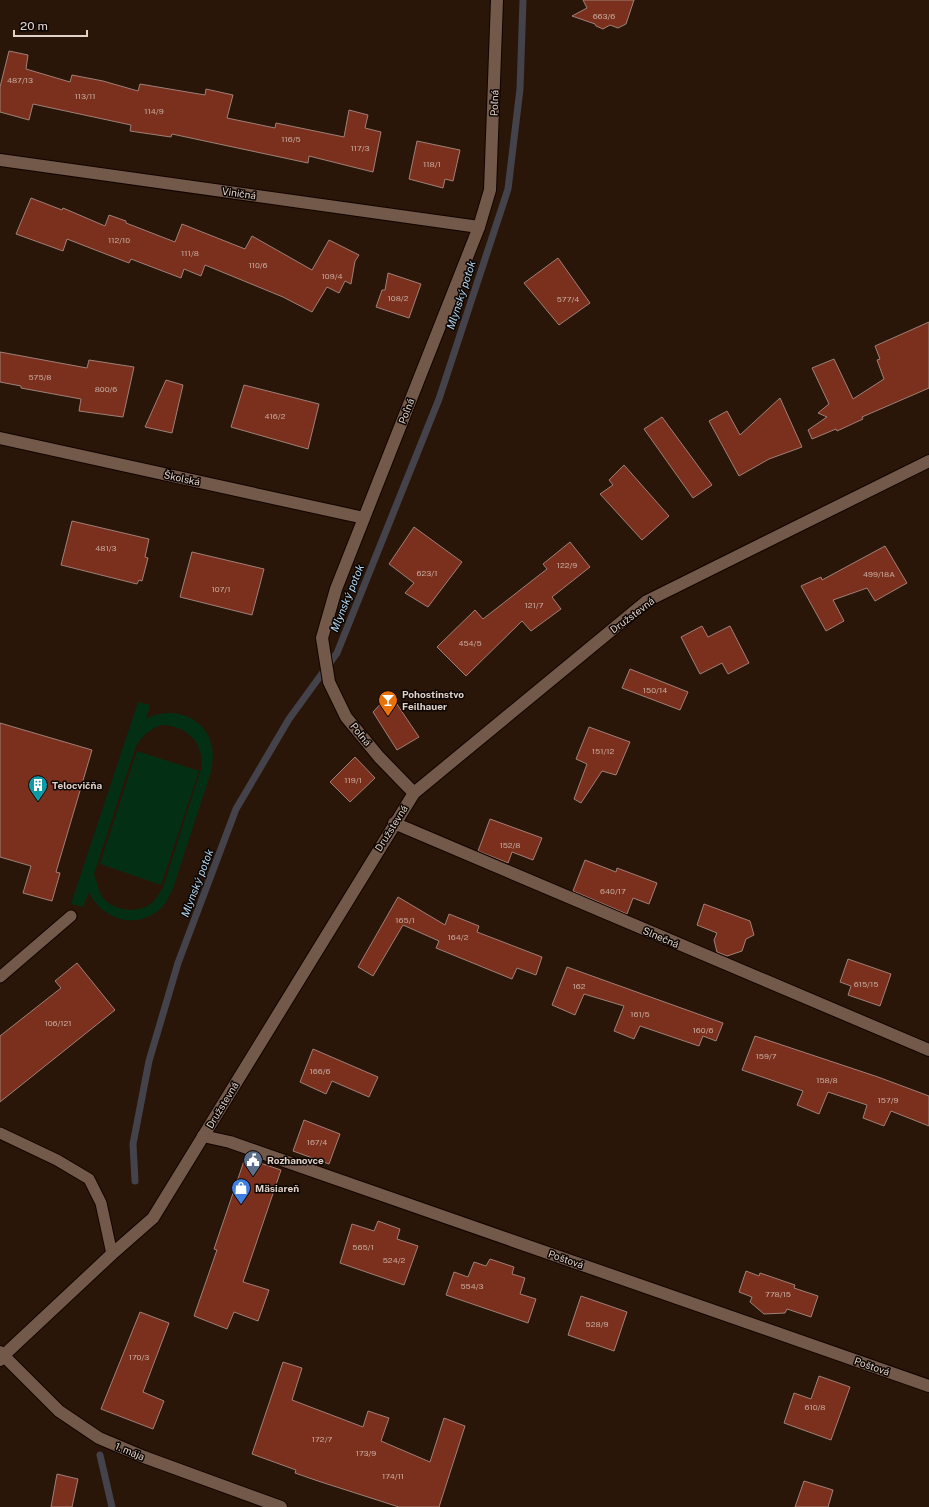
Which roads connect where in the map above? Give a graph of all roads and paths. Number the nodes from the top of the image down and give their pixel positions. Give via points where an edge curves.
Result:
1 (497, 0) edge
2 (0, 160) edge
3 (478, 227) junction
4 (0, 438) edge
5 (929, 461) edge
6 (364, 518) junction
7 (414, 793) junction
8 (394, 823) junction
9 (71, 916) dead end
10 (0, 977) edge
11 (929, 1050) edge
12 (0, 1133) edge
13 (203, 1136) junction
14 (112, 1254) junction
15 (1, 1355) edge
16 (929, 1386) edge
17 (281, 1507) edge

1 - 3 street, Poľná via 496,190
2 - 3 street, Viničná
3 - 6 street, Poľná
4 - 6 street, Školská
5 - 7 street, Družstevná via 647,601
6 - 7 street, Poľná via 336,589 322,638 329,682 346,717 379,757
7 - 8 street, Družstevná
8 - 11 street, Slnečná
8 - 13 street, Družstevná
9 - 10 lane
12 - 14 lane via 57,1160 89,1179 101,1203
13 - 14 street, Družstevná via 153,1218
13 - 16 street, Poštová via 235,1144
14 - 15 street, Družstevná
15 - 17 street, 1. mája via 59,1411 99,1438

